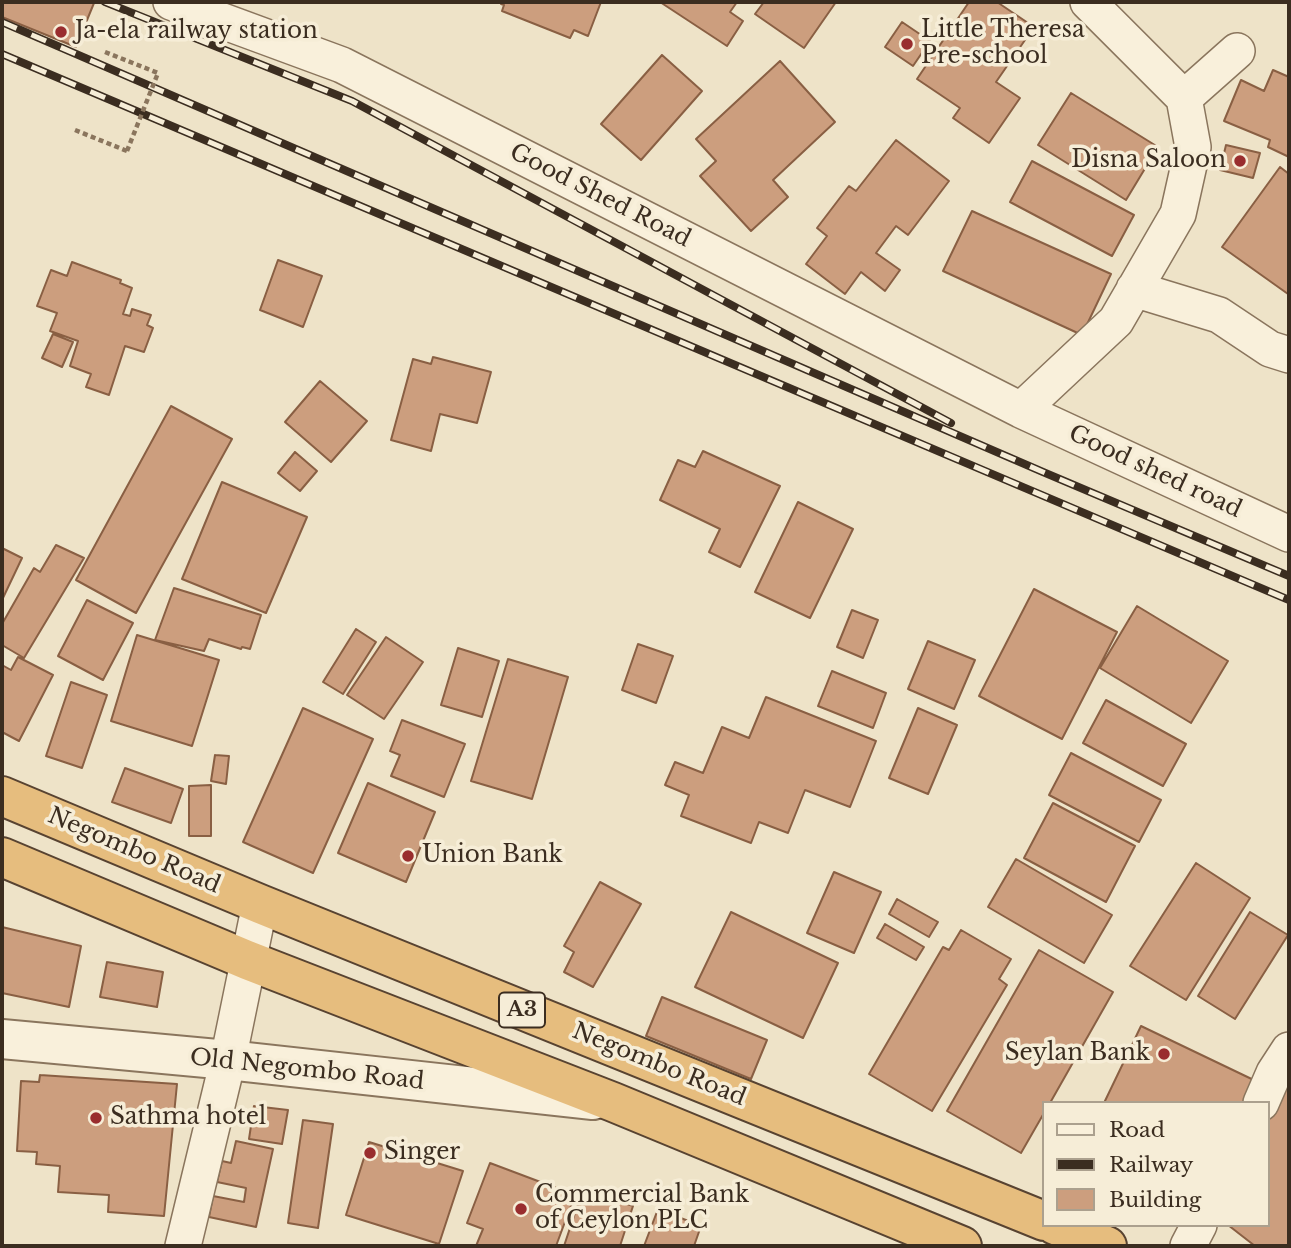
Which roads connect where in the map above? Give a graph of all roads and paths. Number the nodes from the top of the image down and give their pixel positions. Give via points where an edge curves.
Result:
1 (171, 2) edge
2 (1088, 2) edge
3 (1237, 51) dead end
4 (105, 52) dead end
5 (1184, 98) junction
6 (75, 130) dead end
7 (1134, 289) junction
8 (1289, 355) edge
9 (1021, 410) junction
10 (1289, 534) edge
11 (2, 796) edge
12 (2, 857) edge
13 (260, 904) junction
14 (247, 960) junction
15 (2, 1040) edge
16 (1289, 1050) edge
17 (228, 1060) junction
18 (1262, 1101) edge
19 (613, 1102) junction
20 (1042, 1220) edge
21 (1060, 1227) edge
22 (1198, 1227) edge
23 (183, 1246) edge
24 (962, 1246) edge
25 (1107, 1246) edge
26 (1188, 1246) edge

1 - 9 street, Good Shed Road via 342,65
2 - 5 street
3 - 5 street
4 - 6 path, bridge via 158,73 127,151
5 - 7 street via 1193,147 1178,214
7 - 8 street via 1219,315 1270,349
7 - 9 street via 1116,321
9 - 10 street, Good shed road
11 - 13 highway, Negombo Road / A3
12 - 14 highway, A3
13 - 14 street
13 - 20 highway, Negombo Road / A3
14 - 17 street
14 - 19 highway, A3
15 - 17 street, Old Negombo Road
16 - 18 street
17 - 19 street, Old Negombo Road
17 - 23 street
19 - 24 highway, A3
21 - 25 highway
22 - 26 street

